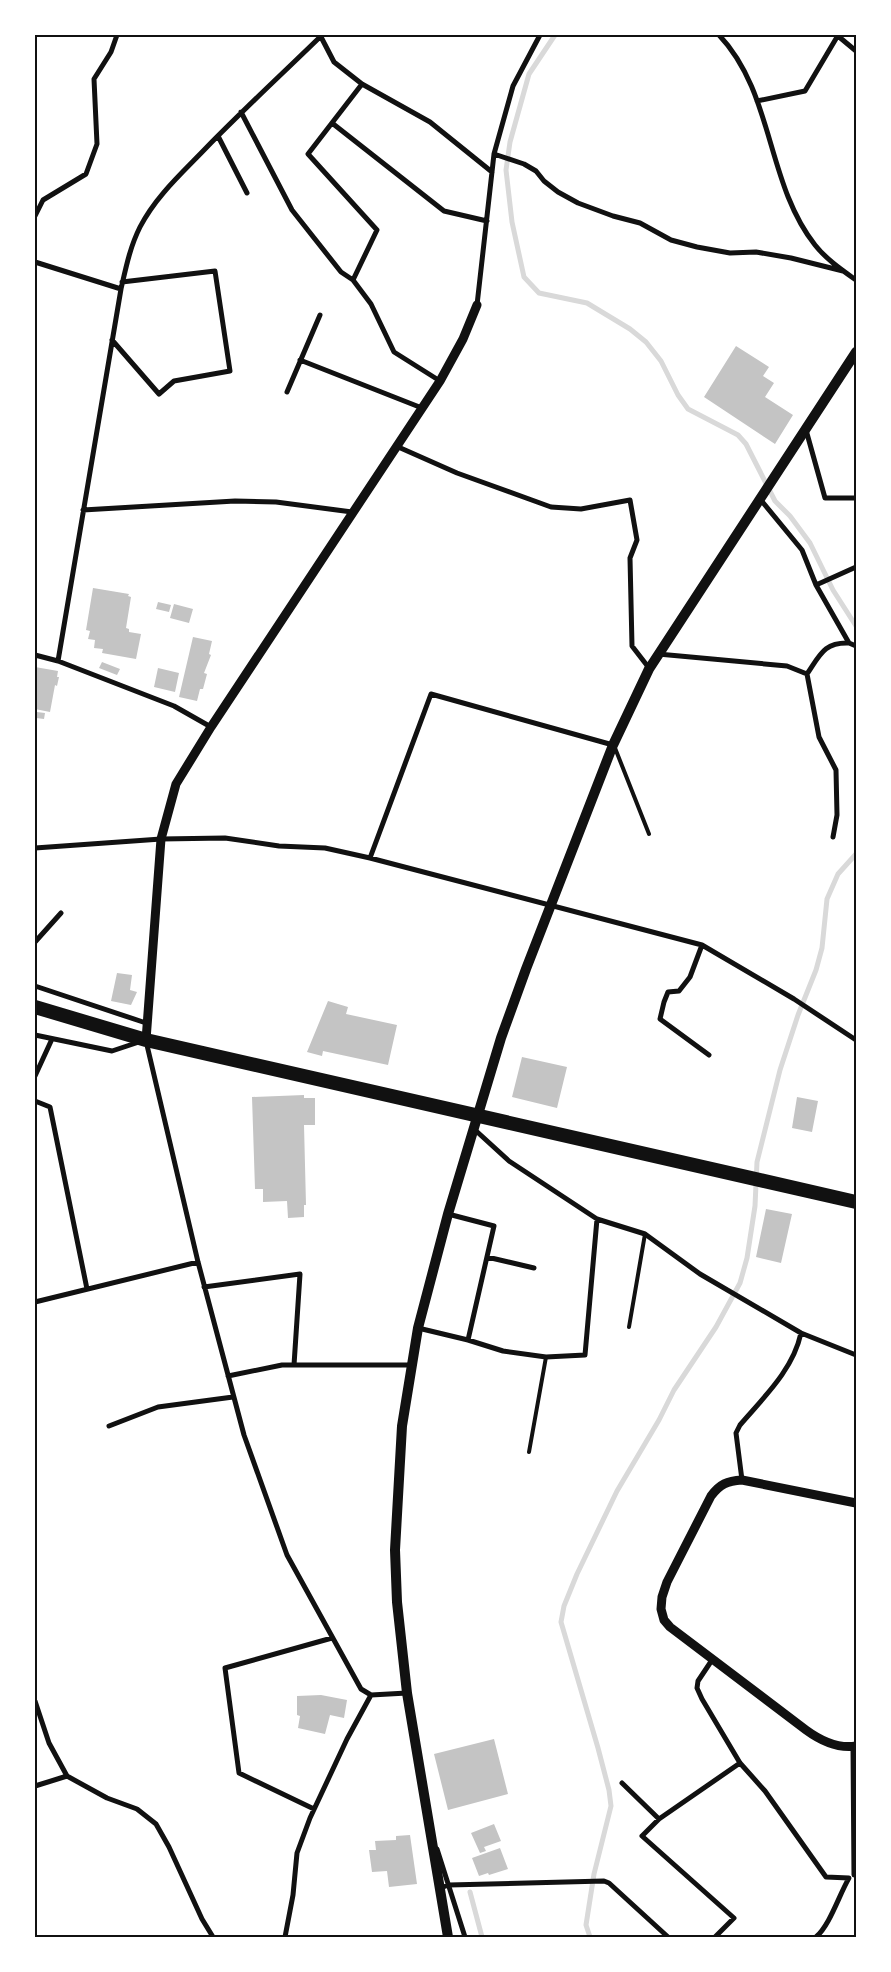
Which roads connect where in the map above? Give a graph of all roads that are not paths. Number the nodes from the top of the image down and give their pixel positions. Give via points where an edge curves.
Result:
1 (117, 35) edge
2 (540, 35) edge
3 (719, 35) edge
4 (320, 36) edge
5 (838, 36) edge
6 (856, 51) edge
7 (362, 84) junction
8 (757, 101) junction
9 (241, 112) junction
10 (332, 124) junction
11 (218, 136) junction
12 (494, 154) junction
13 (492, 172) junction
14 (247, 193) dead end
15 (35, 216) edge
16 (486, 221) junction
17 (35, 262) edge
18 (844, 271) junction
19 (353, 280) junction
20 (856, 280) edge
21 (122, 282) junction
22 (121, 289) junction
23 (477, 305) joint
24 (320, 316) dead end
25 (112, 340) junction
26 (856, 352) edge
27 (300, 360) junction
28 (440, 381) junction
29 (287, 392) dead end
30 (422, 408) junction
31 (806, 430) junction
32 (396, 446) junction
33 (761, 498) junction
34 (856, 498) edge
35 (83, 510) junction
36 (352, 512) junction
37 (856, 566) edge
38 (818, 584) junction
39 (849, 643) junction
40 (856, 646) edge
41 (658, 654) junction
42 (35, 655) edge
43 (58, 661) junction
44 (649, 669) junction
45 (807, 674) junction
46 (211, 727) junction
47 (613, 745) junction
48 (649, 834) dead end
49 (833, 837) dead end
50 (161, 839) junction
51 (35, 848) edge
52 (370, 858) junction
53 (552, 904) junction
54 (61, 913) dead end
55 (35, 942) edge
56 (702, 945) junction
57 (35, 986) edge
58 (35, 1007) edge
59 (146, 1022) junction
60 (35, 1035) edge
61 (52, 1039) junction
62 (146, 1040) junction
63 (856, 1040) edge
64 (709, 1055) dead end
65 (35, 1076) edge
66 (35, 1101) edge
67 (475, 1121) junction
68 (856, 1202) edge
69 (448, 1214) junction
70 (597, 1219) junction
71 (645, 1234) junction
72 (487, 1257) junction
73 (198, 1262) junction
74 (534, 1268) dead end
75 (204, 1287) junction
76 (87, 1289) junction
77 (35, 1302) edge
78 (630, 1327) dead end
79 (418, 1328) junction
80 (801, 1333) junction
81 (468, 1340) junction
82 (856, 1355) edge
83 (546, 1357) junction
84 (294, 1365) junction
85 (411, 1365) junction
86 (228, 1376) junction
87 (233, 1396) junction
88 (109, 1426) dead end
89 (529, 1452) dead end
90 (742, 1480) junction
91 (856, 1504) edge
92 (332, 1638) junction
93 (712, 1660) junction
94 (407, 1693) junction
95 (371, 1695) junction
96 (35, 1701) edge
97 (854, 1747) edge
98 (740, 1763) junction
99 (67, 1776) junction
100 (622, 1783) dead end
101 (35, 1786) edge
102 (314, 1809) junction
103 (659, 1819) junction
104 (853, 1876) edge
105 (444, 1886) junction
106 (213, 1937) edge
107 (285, 1937) edge
108 (448, 1937) edge
109 (465, 1937) edge
110 (668, 1937) edge
111 (715, 1937) edge
112 (816, 1937) edge

1 - 15 street via 111,52 94,79 97,144 86,174 43,200
2 - 12 street via 514,86
3 - 8 street via 742,65
4 - 7 street via 334,62
4 - 9 street
5 - 6 street
5 - 8 street via 805,91
7 - 10 street
7 - 13 street via 430,122
8 - 18 street via 790,204 816,246
9 - 11 street
9 - 19 street via 292,210 341,272
10 - 16 street via 444,211
10 - 19 street via 308,154 377,230
11 - 14 street
11 - 21 street via 152,208 133,242
12 - 13 street
12 - 18 street via 536,171 558,192 578,203 640,223 671,240 730,253 756,252 791,258
13 - 16 street
16 - 23 street
17 - 22 street
18 - 20 street
19 - 28 street via 371,304 394,352
21 - 22 street
21 - 25 street via 215,271 230,371 174,381 159,394
22 - 25 street
23 - 28 street
24 - 27 street
25 - 35 street
26 - 31 main road
27 - 29 street
27 - 30 street
28 - 30 street
30 - 32 street
31 - 33 main road
31 - 34 street via 825,498
32 - 36 street
32 - 44 street via 457,474 550,507 581,509 630,500 637,540 630,558 632,646
33 - 38 street via 802,550
33 - 41 main road
35 - 36 street via 235,501 276,502
35 - 43 street
36 - 46 street
37 - 38 street
38 - 39 street
39 - 40 street
39 - 45 street via 835,643 822,652
41 - 44 main road
41 - 45 street via 787,666
42 - 43 street
43 - 46 street via 174,706
44 - 47 main road
45 - 49 street via 819,737 836,770 837,815
46 - 50 street via 176,784
47 - 48 lane
47 - 52 street via 431,694
47 - 53 main road
50 - 51 street
50 - 52 street via 226,838 279,846 325,848
50 - 59 street
52 - 53 street
53 - 56 street
53 - 67 main road via 501,1038
54 - 55 street
56 - 63 street
56 - 64 street via 690,977 679,991 668,992 660,1019
57 - 59 street
58 - 62 highway
59 - 62 street
60 - 61 street
61 - 62 street via 112,1051
61 - 65 street
62 - 67 highway
62 - 73 street
66 - 76 street via 50,1107
67 - 68 highway
67 - 69 main road
67 - 70 street via 509,1161
69 - 72 street via 494,1226
69 - 79 main road
70 - 71 street
70 - 83 street via 585,1355
71 - 78 lane
71 - 80 street via 700,1274
72 - 74 street
72 - 81 street
73 - 75 street
73 - 76 street
75 - 84 street via 300,1274
75 - 86 street
76 - 77 street
79 - 81 street
79 - 85 main road
80 - 82 street
80 - 90 street via 795,1355 736,1433
81 - 83 street via 504,1352
83 - 89 lane
84 - 85 street
84 - 86 street
85 - 94 main road via 402,1426 396,1550 397,1602
86 - 87 street
87 - 88 street via 158,1407
87 - 92 street via 286,1555
90 - 91 street
90 - 93 street via 729,1480 711,1496 662,1597 663,1614 670,1627
92 - 95 street via 361,1689
92 - 102 street via 225,1668 239,1773
93 - 97 street via 816,1738 841,1747
93 - 98 street via 697,1688
94 - 95 street
94 - 105 main road via 429,1824
95 - 102 street
96 - 99 street via 49,1743
97 - 104 street
98 - 103 street
98 - 104 street via 765,1791 826,1877
99 - 101 street
99 - 106 street via 107,1798 137,1809 156,1824
100 - 103 street
102 - 107 street via 297,1853
103 - 111 street via 642,1836 734,1918
104 - 112 street via 840,1894 826,1926
105 - 108 main road
105 - 109 street
105 - 110 street via 604,1881

